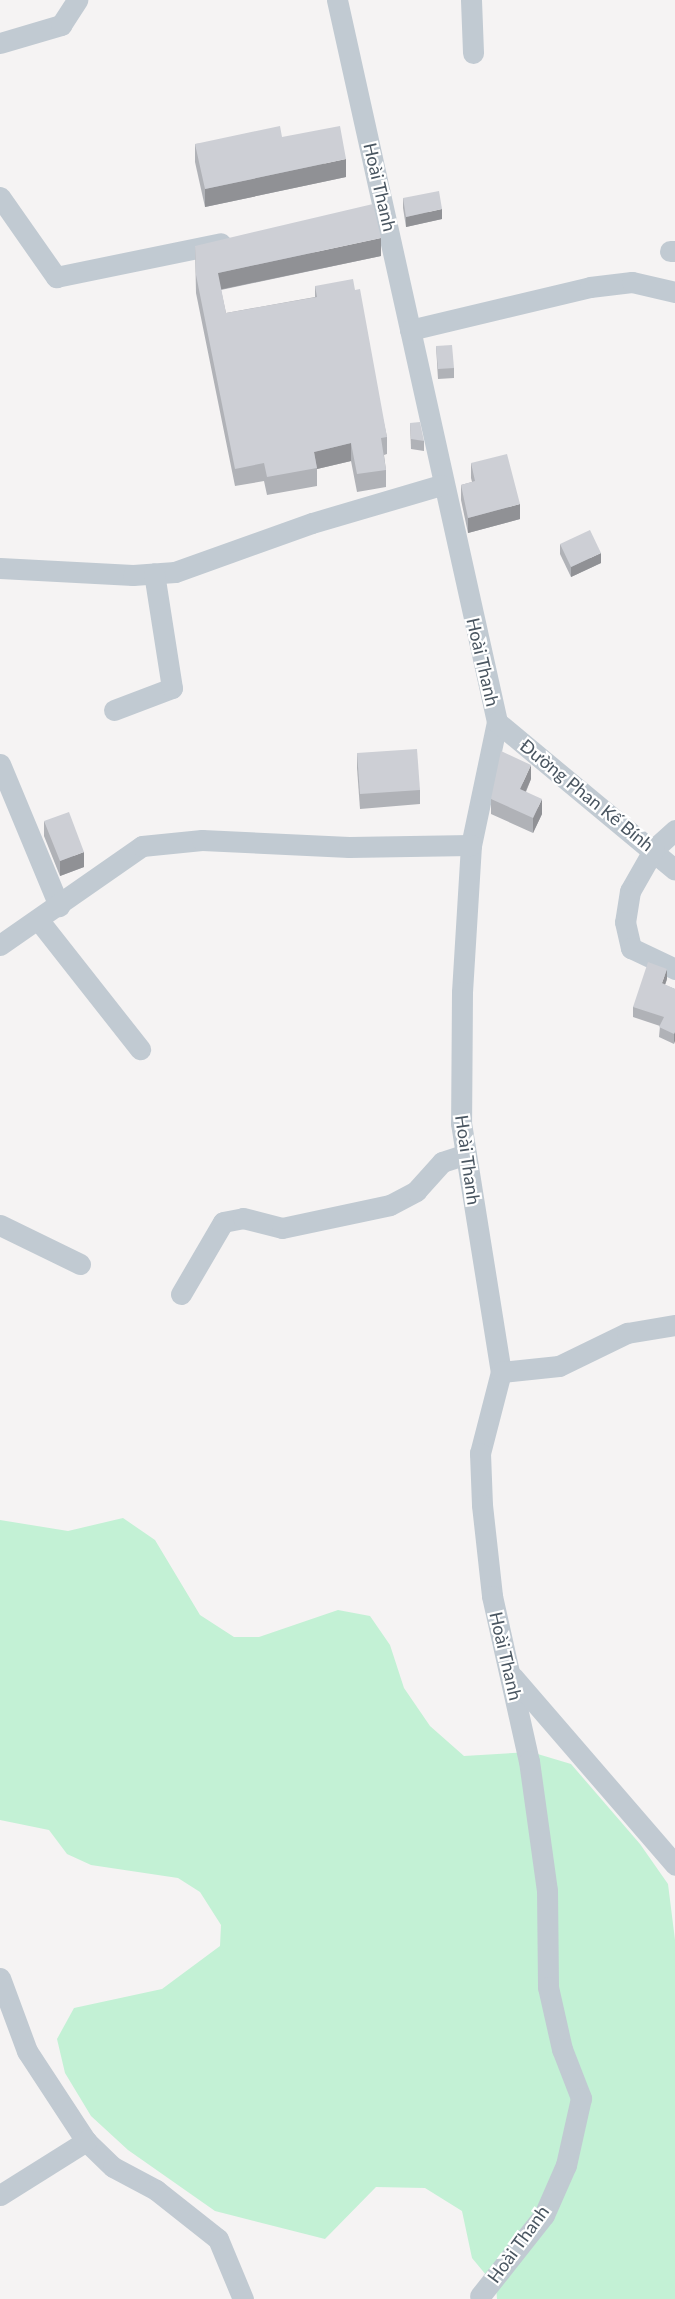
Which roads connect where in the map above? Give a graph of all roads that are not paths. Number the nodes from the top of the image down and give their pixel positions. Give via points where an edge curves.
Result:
1 (77, 0) edge
2 (337, 0) edge
3 (471, 0) edge
4 (0, 43) edge
5 (473, 53) dead end
6 (0, 197) edge
7 (384, 201) junction
8 (362, 207) edge
9 (248, 237) edge
10 (675, 292) edge
11 (410, 330) junction
12 (441, 485) junction
13 (0, 568) edge
14 (154, 573) junction
15 (114, 710) dead end
16 (497, 722) junction
17 (0, 764) edge
18 (675, 830) edge
19 (471, 845) junction
20 (654, 849) junction
21 (675, 870) edge
22 (59, 906) junction
23 (40, 922) junction
24 (0, 945) edge
25 (675, 969) edge
26 (140, 1049) dead end
27 (466, 1154) junction
28 (0, 1225) edge
29 (80, 1264) dead end
30 (181, 1294) dead end
31 (675, 1325) edge
32 (501, 1372) junction
33 (512, 1676) junction
34 (675, 1865) edge
35 (0, 1978) edge
36 (86, 2141) junction
37 (0, 2195) edge
38 (477, 2298) edge
39 (243, 2299) edge

1 - 4 street via 61,25
2 - 7 street, Hoài Thanh
3 - 5 street
6 - 9 street via 56,277
7 - 8 street
7 - 11 street, Hoài Thanh
10 - 11 street via 632,282 590,287
11 - 12 street, Hoài Thanh
12 - 14 street via 312,523 175,572
12 - 16 street, Hoài Thanh
13 - 14 street
14 - 15 street via 172,688
16 - 19 street, Hoài Thanh
16 - 20 street, Đường Phan Kế Bính
17 - 22 street
18 - 20 street
19 - 22 street via 349,847 202,840 142,846 100,870
19 - 27 street, Hoài Thanh via 462,992
20 - 21 street, Đường Phan Kế Bính
20 - 25 street via 630,891 625,922 631,948
22 - 23 street
23 - 24 street
23 - 26 street
27 - 30 street via 442,1162 416,1191 390,1205 282,1228 243,1218 223,1222
27 - 32 street, Hoài Thanh
28 - 29 street
31 - 32 street via 627,1334 559,1366
32 - 33 street, Hoài Thanh via 480,1453 492,1596 504,1661
33 - 34 street
33 - 38 street, Hoài Thanh via 547,1890 548,1987 562,2049 581,2098 566,2165 544,2215
35 - 36 street via 27,2051
36 - 37 street
36 - 39 street via 113,2167 156,2190 218,2239

